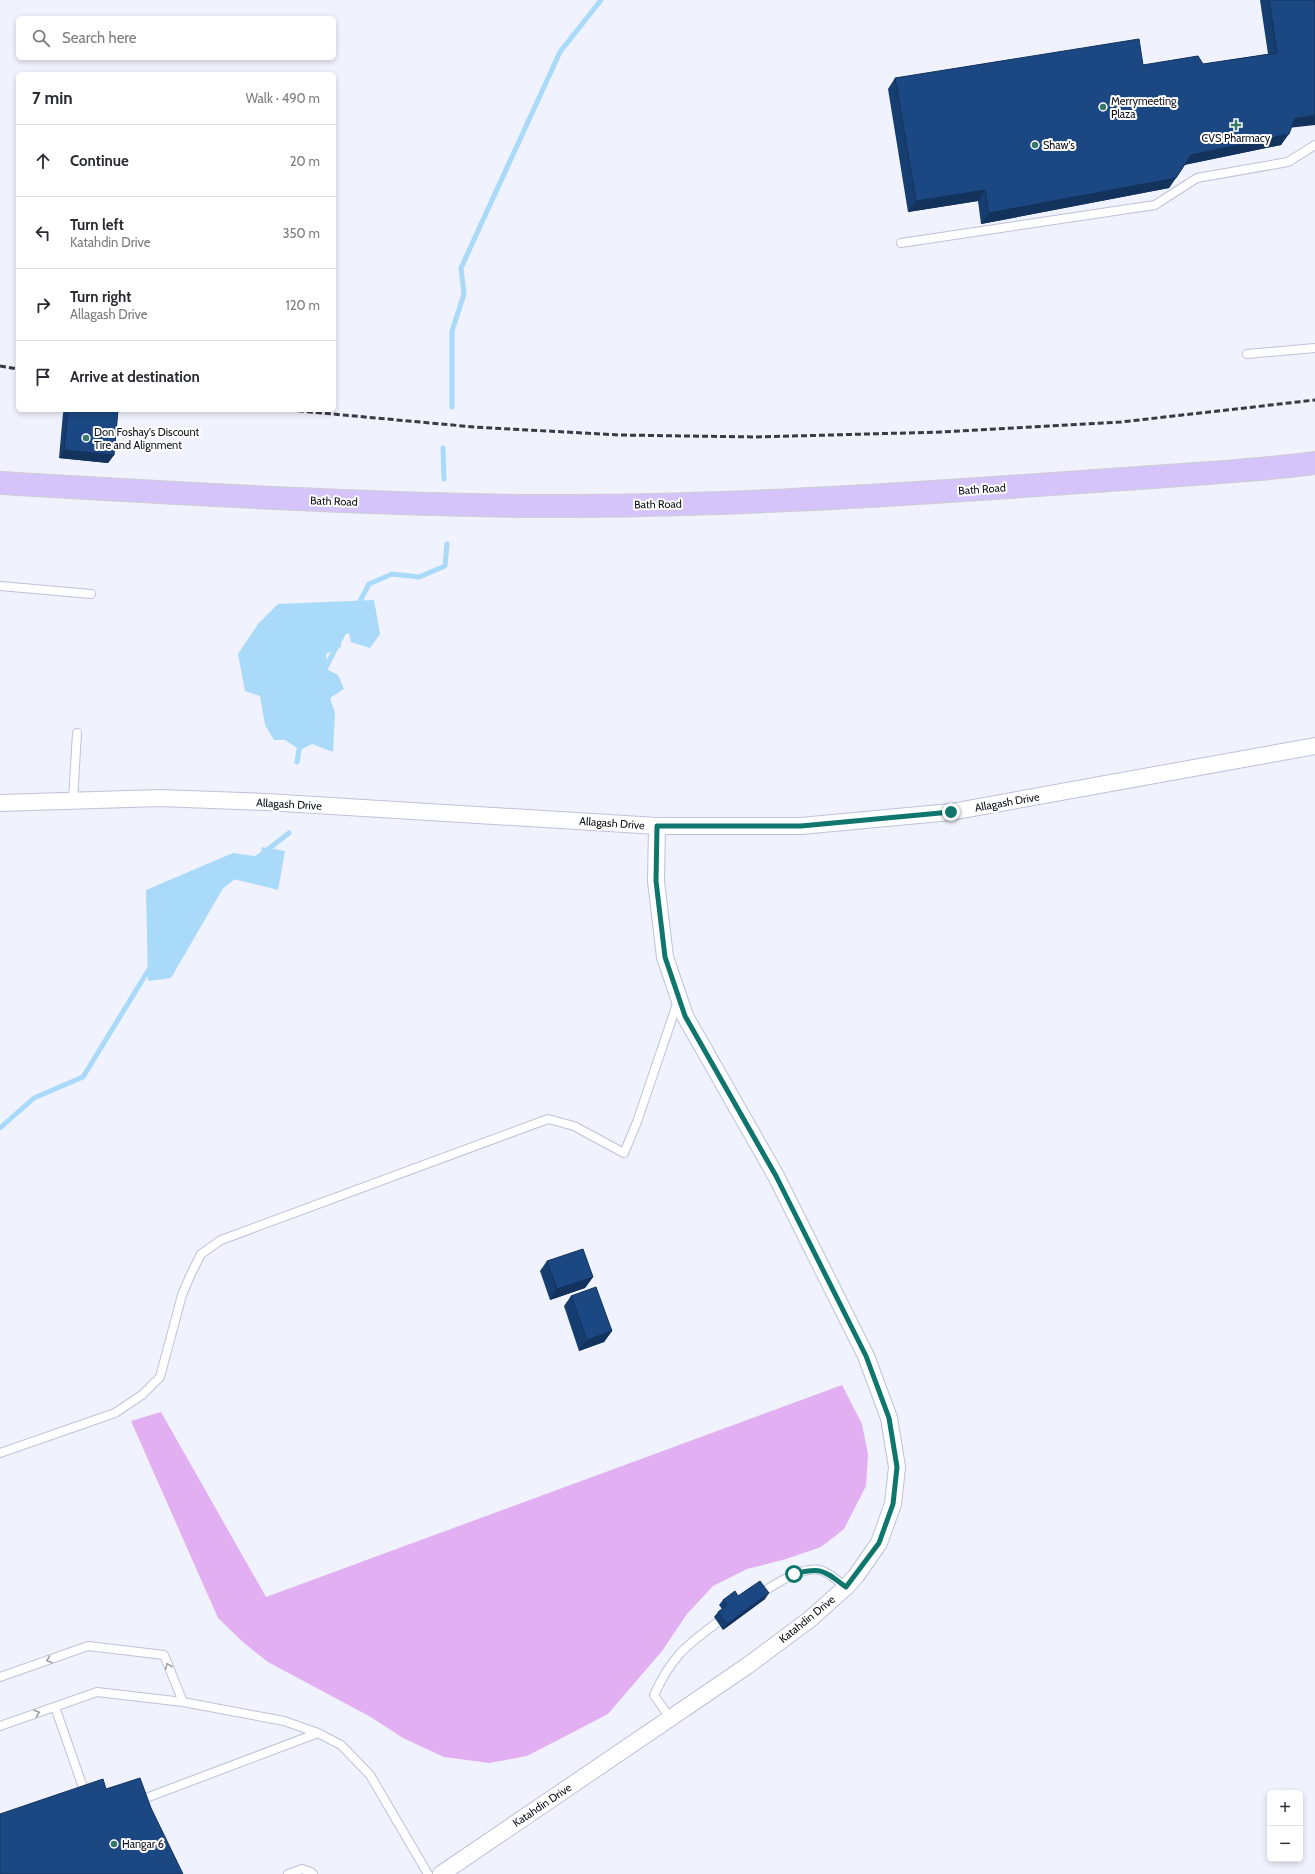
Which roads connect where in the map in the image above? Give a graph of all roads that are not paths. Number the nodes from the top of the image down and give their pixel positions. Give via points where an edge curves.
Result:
1 (1315, 145) edge
2 (901, 243) dead end
3 (1315, 348) edge
4 (1247, 354) dead end
5 (1315, 463) edge
6 (0, 483) edge
7 (0, 586) edge
8 (91, 594) dead end
9 (77, 733) dead end
10 (1315, 746) edge
11 (73, 800) junction
12 (0, 802) edge
13 (657, 826) junction
14 (679, 998) junction
15 (0, 1453) edge
16 (846, 1587) junction
17 (761, 1593) edge
18 (718, 1622) edge
19 (0, 1677) edge
20 (183, 1702) junction
21 (55, 1707) junction
22 (670, 1718) junction
23 (0, 1726) edge
24 (318, 1733) junction
25 (85, 1793) edge
26 (138, 1802) edge
27 (288, 1874) edge
28 (313, 1874) edge
29 (428, 1874) edge
30 (441, 1874) edge

1 - 2 lane via 1288,162 1198,178 1155,205
3 - 4 lane
5 - 6 main road, Bath Road via 950,492 670,504 530,506 390,503
7 - 8 lane
9 - 11 lane
10 - 13 street, Allagash Drive via 951,812 801,826
11 - 12 street, Allagash Drive
11 - 13 street, Allagash Drive via 160,798 243,801
13 - 14 street, Katahdin Drive via 656,881 665,957
14 - 15 lane via 624,1153 574,1126 548,1119 221,1240 202,1254 193,1271 182,1295 160,1377 142,1396 115,1414
14 - 16 street, Katahdin Drive via 685,1016 776,1176 866,1356 889,1418 897,1467 893,1504 879,1543
16 - 17 lane via 819,1570 794,1574
16 - 22 street, Katahdin Drive via 809,1620
18 - 22 lane via 680,1652 661,1678 654,1695
20 -> 19 lane via 164,1655 88,1646
20 - 21 lane via 97,1692
20 - 24 lane via 284,1721
23 -> 21 lane
21 - 25 lane
22 - 30 street, Katahdin Drive
24 - 26 lane
24 - 29 lane via 341,1745 370,1775
27 - 28 lane via 302,1869

